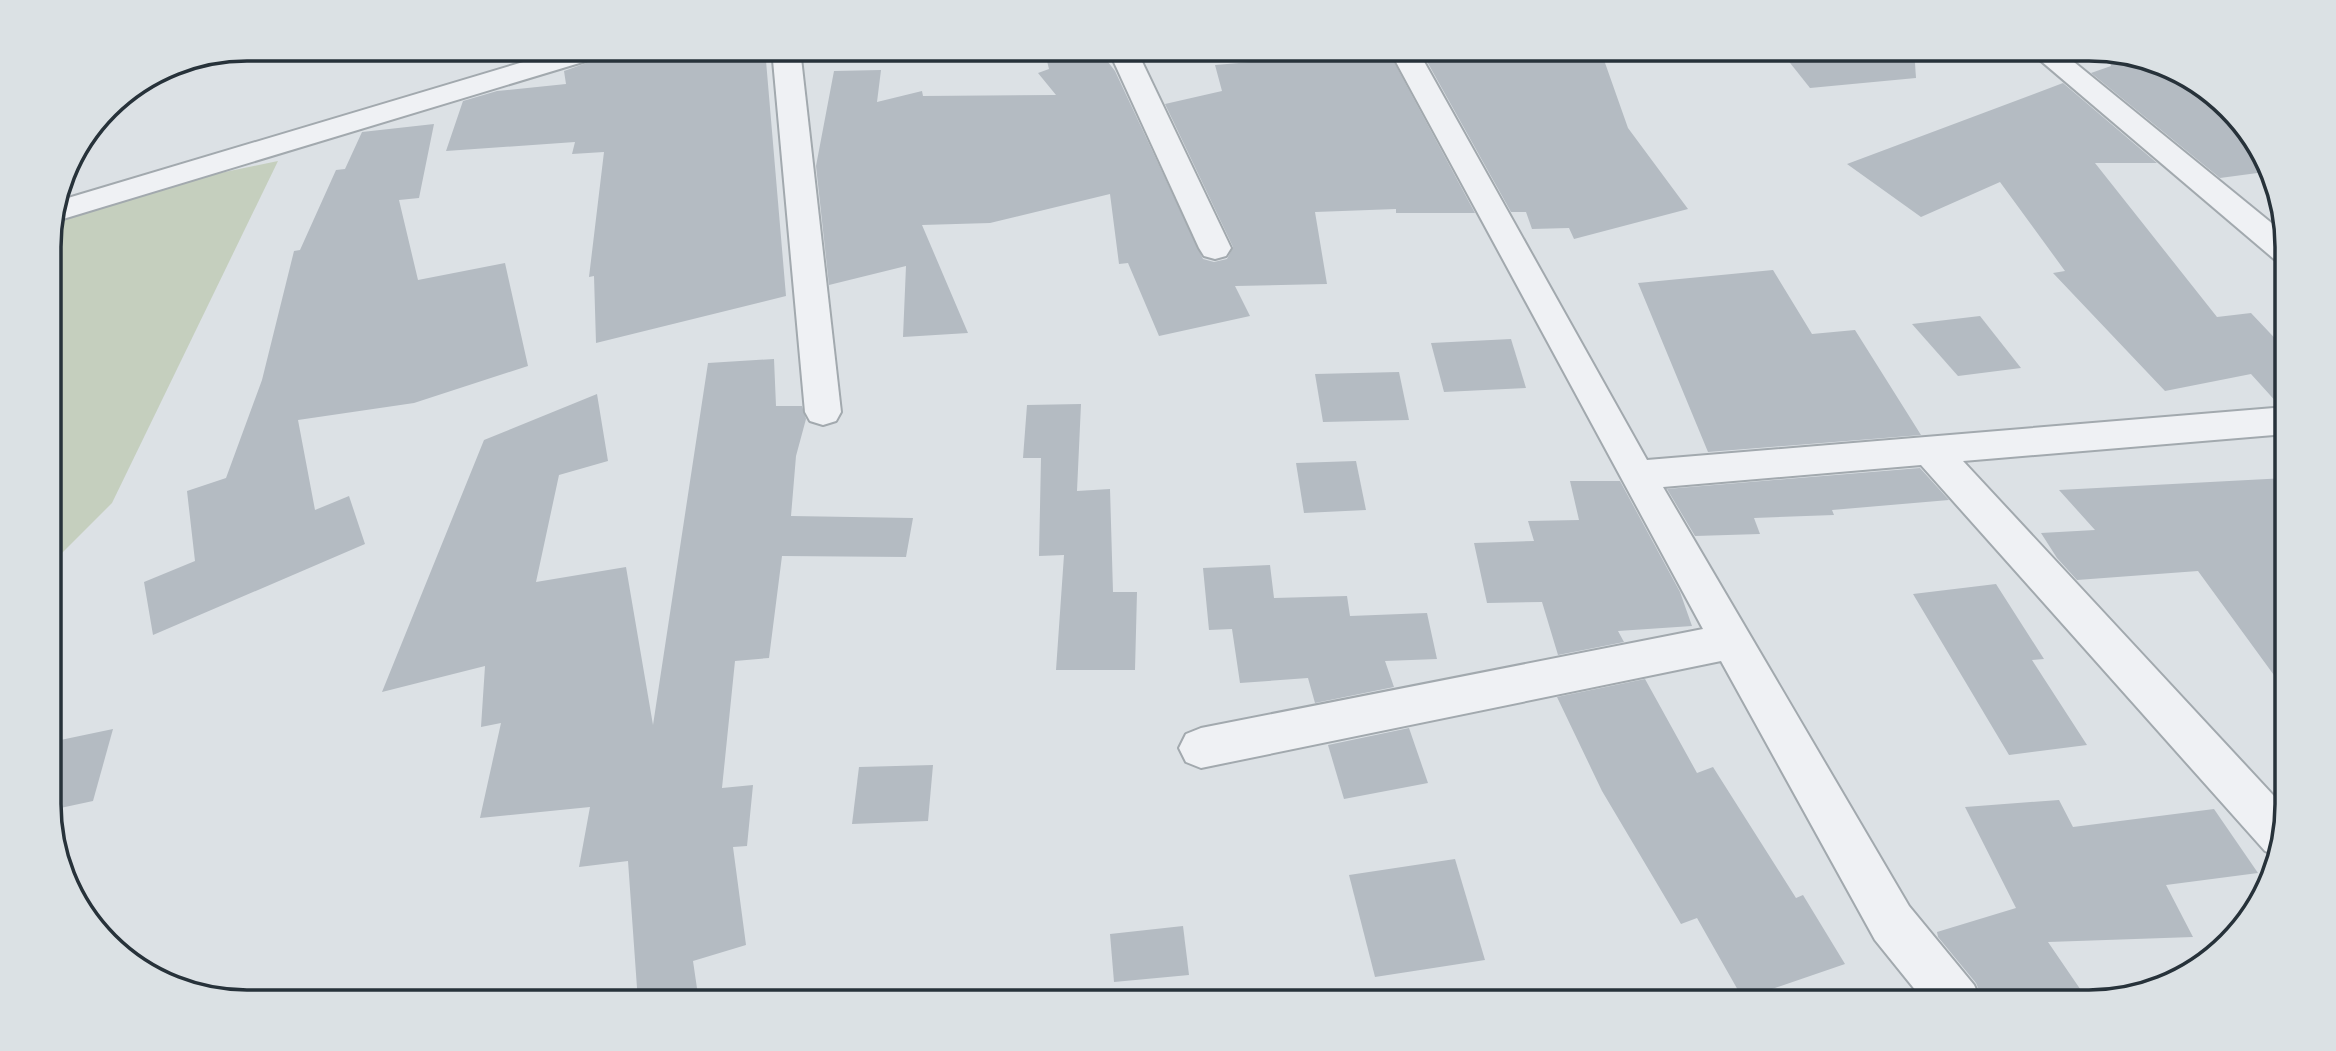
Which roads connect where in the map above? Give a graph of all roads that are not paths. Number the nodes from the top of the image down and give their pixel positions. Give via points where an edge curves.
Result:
1 (556, 61) edge
2 (787, 61) edge
3 (1128, 61) edge
4 (1410, 61) edge
5 (2055, 61) edge
6 (66, 209) edge
7 (2275, 242) edge
8 (1216, 248) dead end
9 (823, 412) dead end
10 (2275, 421) edge
11 (1930, 450) junction
12 (1637, 475) junction
13 (1732, 641) junction
14 (1201, 748) dead end
15 (2273, 827) edge
16 (1946, 989) edge

1 - 6 street
2 - 9 street
3 - 8 street
4 - 12 street
5 - 7 street
10 - 11 street
11 - 12 street
11 - 15 street
12 - 13 street
13 - 14 street
13 - 16 street via 1892,923

